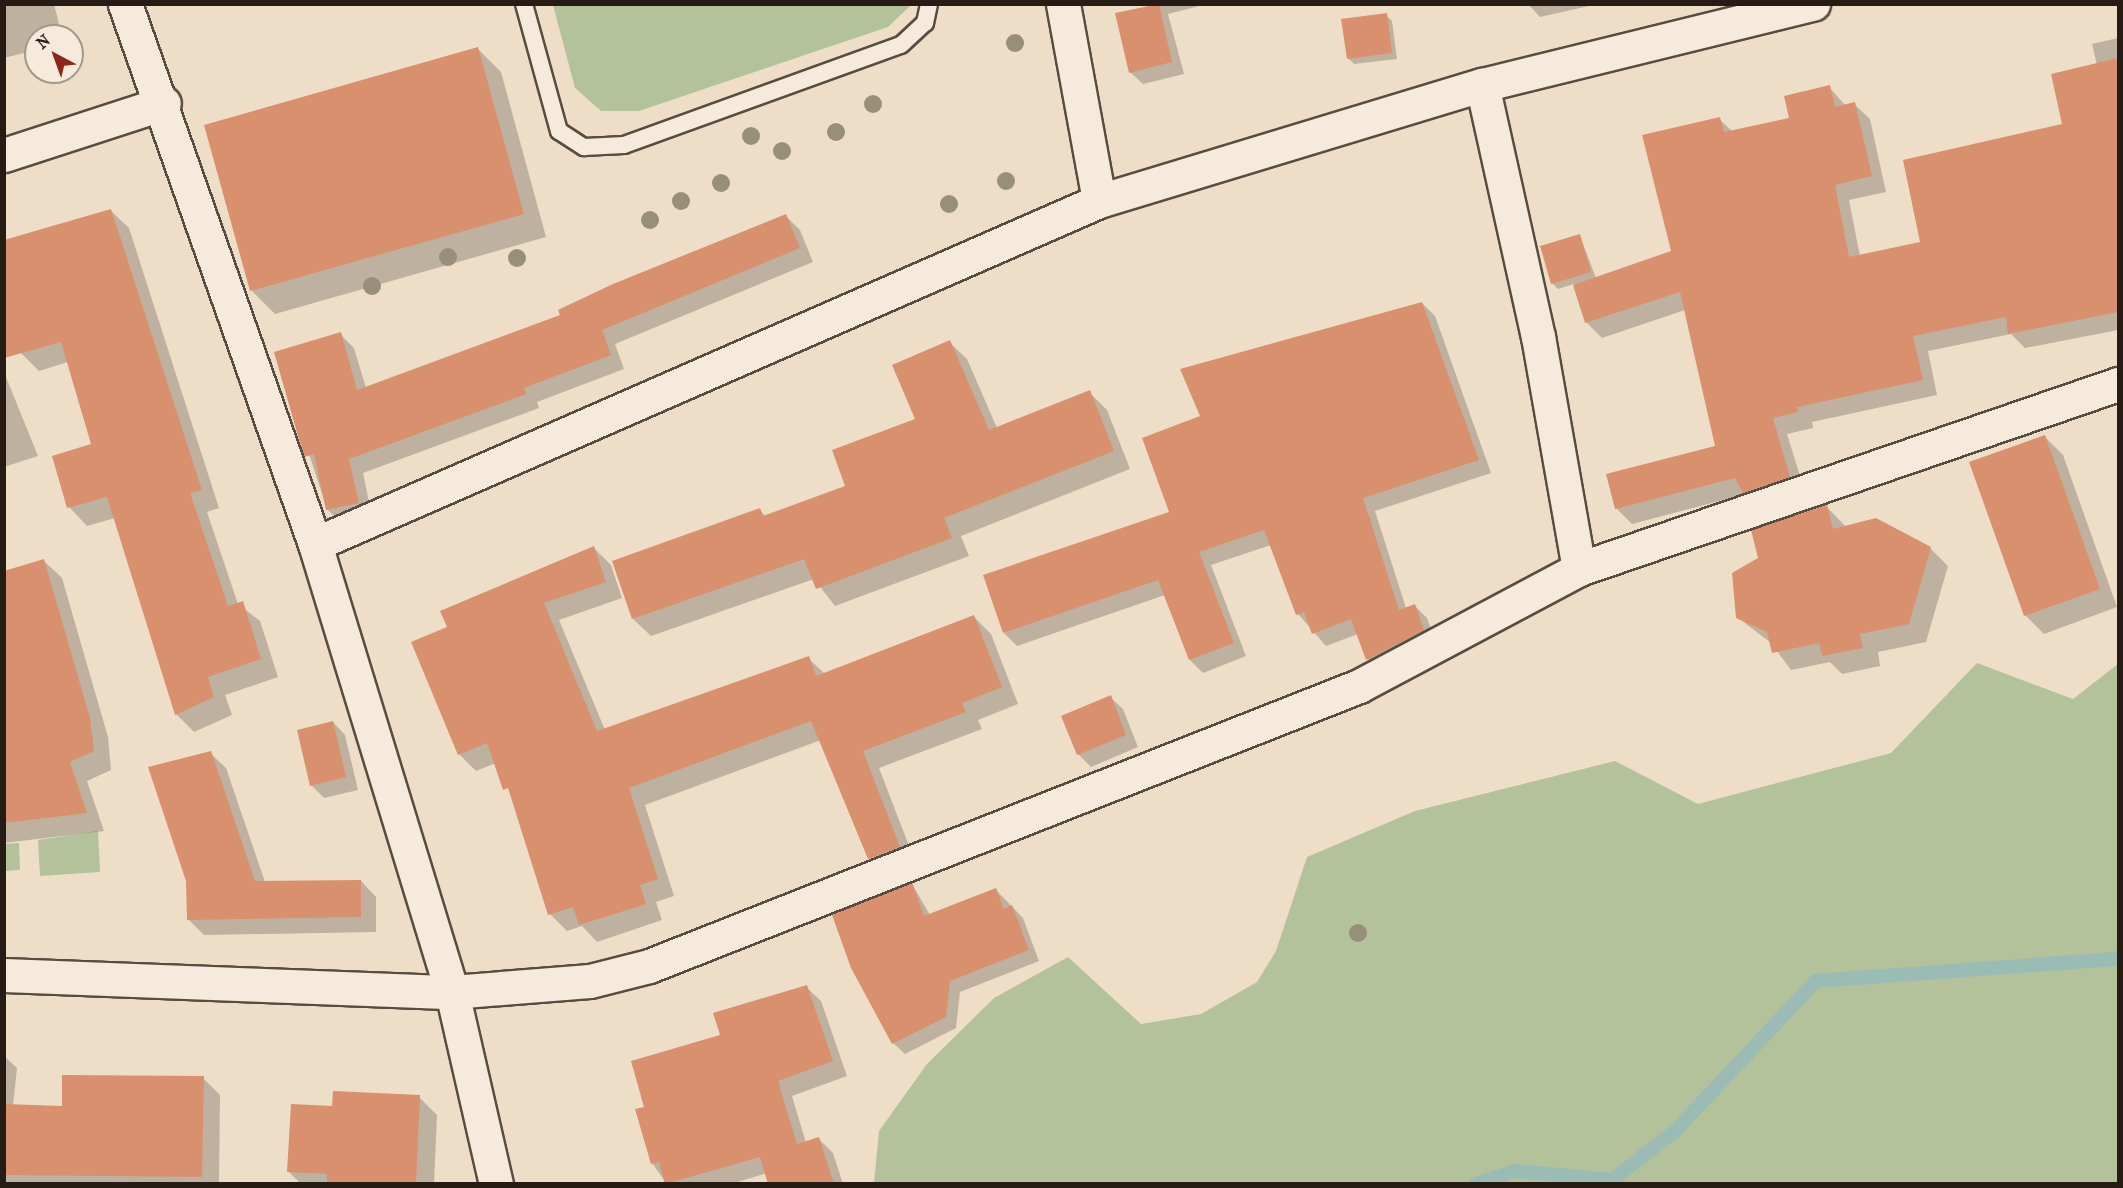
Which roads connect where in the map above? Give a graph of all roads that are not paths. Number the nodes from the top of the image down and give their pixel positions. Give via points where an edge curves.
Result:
1 (125, 4) edge
2 (524, 4) edge
3 (929, 4) edge
4 (1063, 4) edge
5 (1813, 4) edge
6 (1482, 85) junction
7 (164, 103) junction
8 (4, 155) edge
9 (1099, 201) junction
10 (2118, 384) edge
11 (315, 544) junction
12 (1579, 569) junction
13 (4, 975) edge
14 (452, 992) junction
15 (496, 1184) edge

1 - 7 street
2 - 3 lane via 559,131 585,147 624,146 901,45 925,22
4 - 9 street
5 - 6 street
6 - 9 street
6 - 12 street via 1538,337
7 - 8 street
7 - 11 street
9 - 11 street
10 - 12 street
11 - 14 street
12 - 14 street via 1359,686 649,966 590,981
13 - 14 street
14 - 15 street

